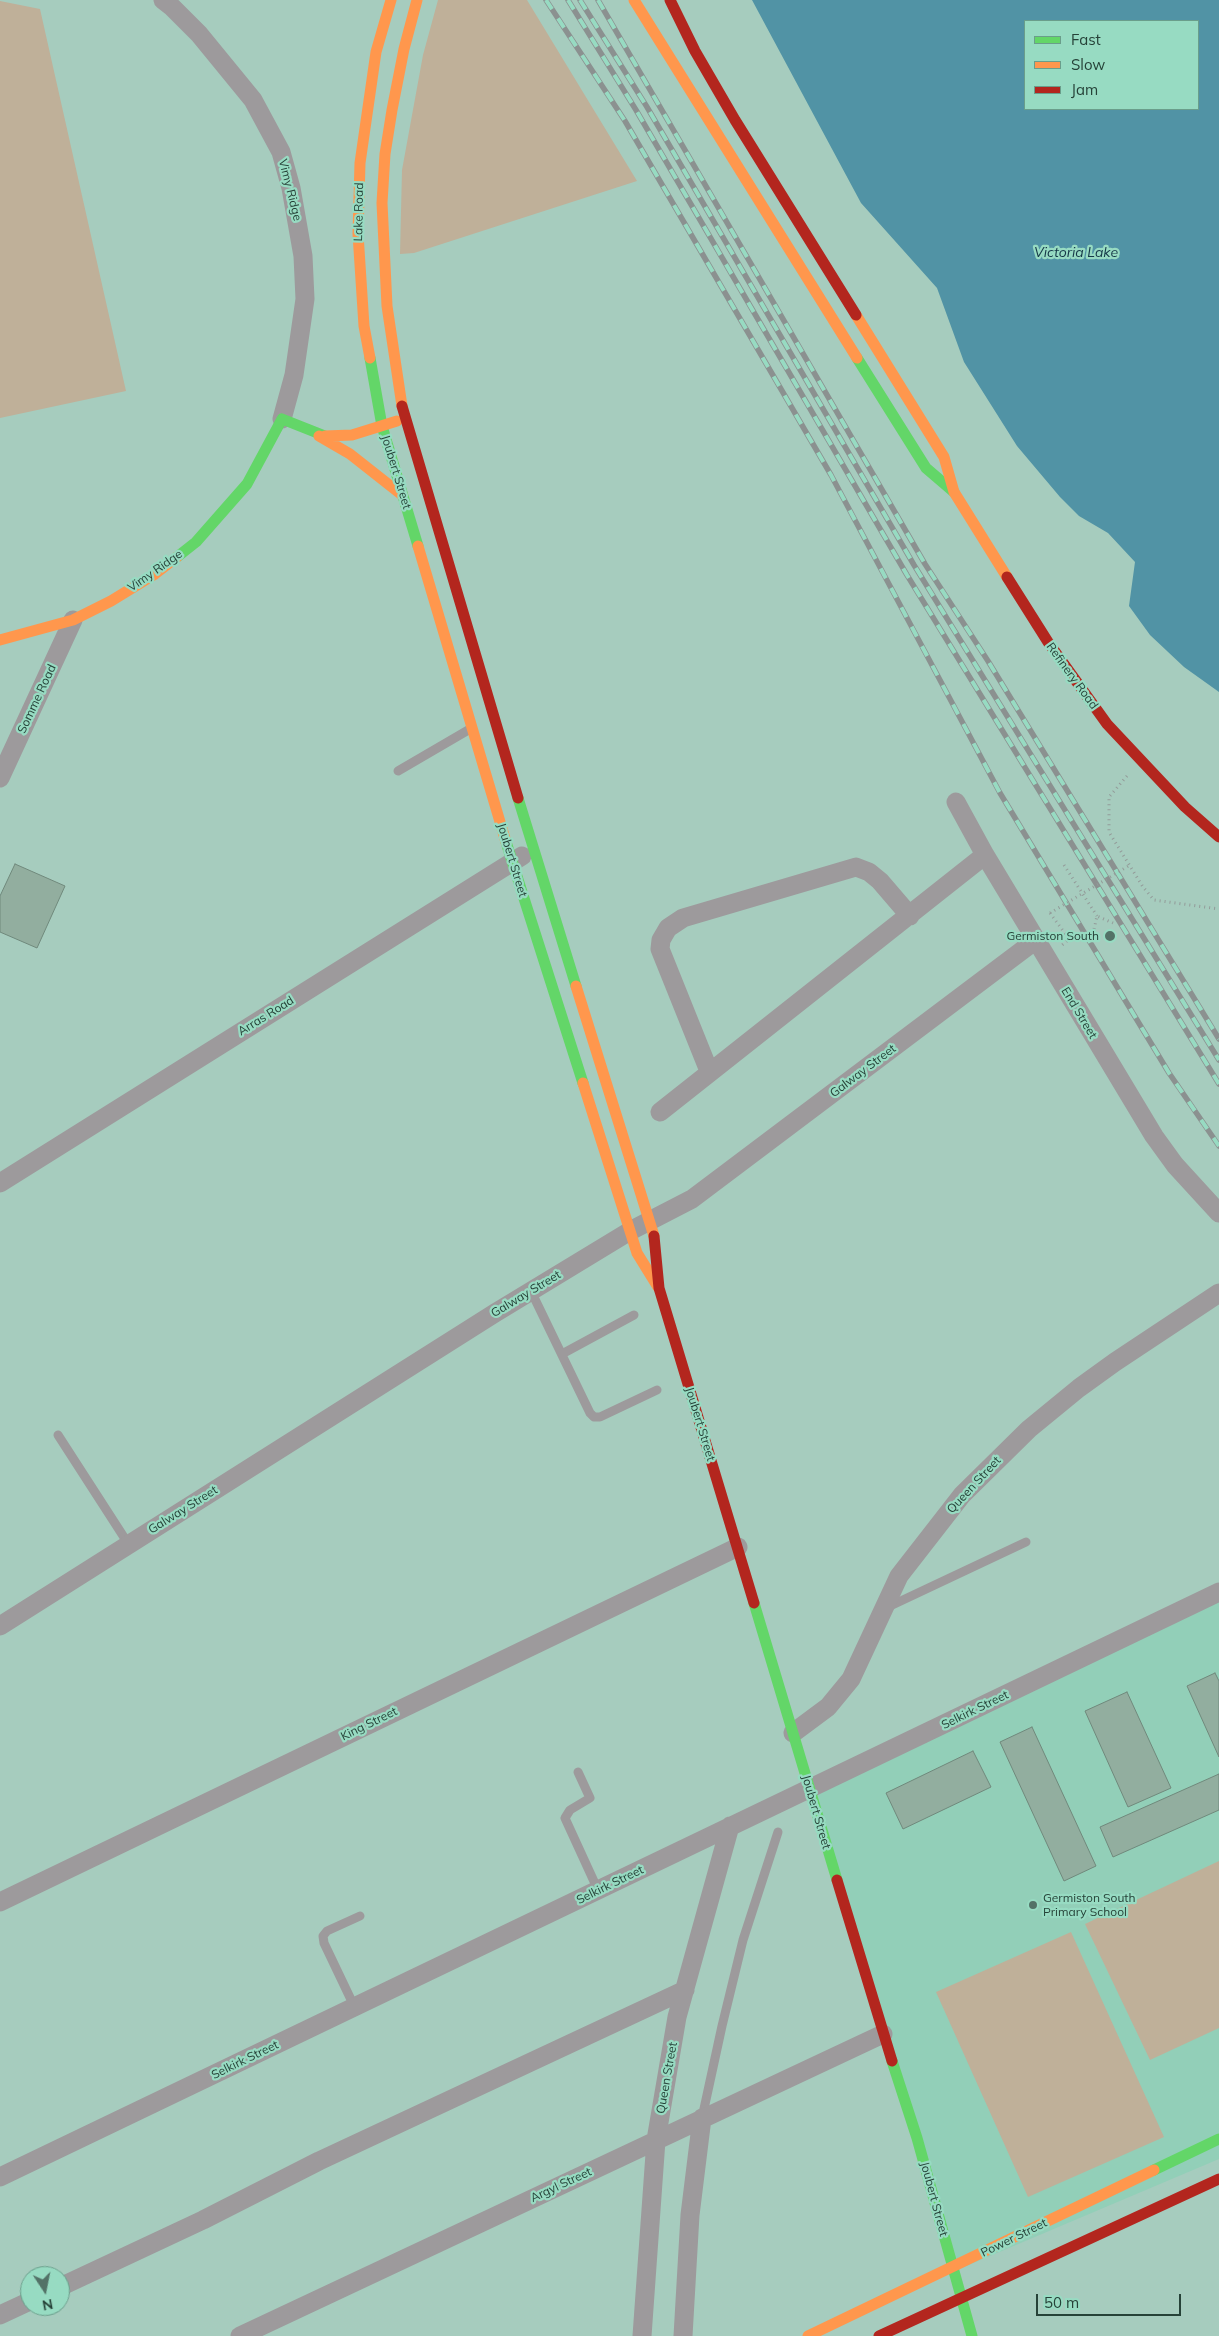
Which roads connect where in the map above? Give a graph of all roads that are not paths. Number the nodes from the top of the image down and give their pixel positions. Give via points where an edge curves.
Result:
1 (163, 0) edge
2 (391, 0) edge
3 (417, 0) edge
4 (634, 0) edge
5 (670, 0) edge
6 (282, 419) junction
7 (405, 419) junction
8 (382, 426) junction
9 (317, 434) junction
10 (954, 492) junction
11 (402, 494) junction
12 (73, 620) junction
13 (0, 640) edge
14 (472, 727) junction
15 (398, 771) dead end
16 (0, 778) edge
17 (956, 802) dead end
18 (1219, 837) edge
19 (533, 849) junction
20 (985, 855) junction
21 (512, 862) junction
22 (910, 916) junction
23 (1036, 940) junction
24 (709, 1071) junction
25 (660, 1112) dead end
26 (0, 1183) edge
27 (1219, 1213) edge
28 (649, 1222) junction
29 (630, 1231) junction
30 (659, 1288) junction
31 (531, 1291) junction
32 (1219, 1293) edge
33 (634, 1315) dead end
34 (562, 1354) junction
35 (657, 1390) dead end
36 (58, 1435) dead end
37 (1026, 1542) dead end
38 (129, 1544) junction
39 (738, 1548) junction
40 (1219, 1592) edge
41 (882, 1609) junction
42 (0, 1626) edge
43 (793, 1733) junction
44 (578, 1772) dead end
45 (809, 1790) junction
46 (730, 1826) junction
47 (778, 1832) dead end
48 (598, 1890) junction
49 (0, 1902) edge
50 (360, 1916) dead end
51 (685, 1990) junction
52 (355, 2008) junction
53 (883, 2034) junction
54 (702, 2118) junction
55 (1219, 2139) edge
56 (656, 2140) junction
57 (0, 2177) edge
58 (1219, 2179) edge
59 (952, 2268) junction
60 (70, 2282) edge
61 (961, 2298) junction
62 (20, 2305) edge
63 (0, 2314) edge
64 (240, 2336) edge
65 (642, 2336) edge
66 (683, 2336) edge
67 (808, 2336) edge
68 (879, 2336) edge
69 (972, 2336) edge

1 - 6 street, Vimy Ridge via 199,34 253,100 281,152 303,256 305,298 294,375
2 - 8 main road, Lake Road via 376,52 368,98 360,163 358,234 364,326
3 - 7 main road, Lake Road via 392,110 382,203 387,306
4 - 10 main road via 926,468
5 - 10 main road via 695,52 735,120 944,457
6 - 9 main road
6 - 12 main road, Vimy Ridge via 247,484 196,542 111,602
7 - 8 main road
7 - 19 main road, Joubert Street
8 - 9 main road via 352,435 333,437
8 - 11 main road, Joubert Street
9 - 11 main road via 350,454
10 - 18 main road, Refinery Road via 1048,642 1107,724 1185,807
11 - 14 main road, Joubert Street
12 - 13 main road, Vimy Ridge
12 - 16 street, Somme Road
14 - 15 lane
14 - 21 main road, Joubert Street
17 - 20 street, End Street
19 - 21 street, Arras Road
19 - 28 main road, Joubert Street
20 - 22 street
20 - 23 street, End Street
21 - 26 street, Arras Road
21 - 29 main road, Joubert Street
22 - 24 street
22 - 24 street via 880,881 856,867 682,918 668,928 660,950
23 - 27 street, End Street via 1154,1136 1175,1166
23 - 28 street, Galway Street via 692,1200
24 - 25 street
28 - 29 street, Galway Street
28 - 30 main road, Joubert Street via 656,1243
29 - 30 main road, Joubert Street via 637,1253
29 - 31 street, Galway Street
30 - 39 main road, Joubert Street
31 - 34 lane
31 - 38 street, Galway Street
32 - 41 street, Queen Street via 1115,1362 1029,1430 962,1495 899,1576
33 - 34 lane
34 - 35 lane via 594,1417
36 - 38 lane
37 - 41 lane
38 - 42 street, Galway Street
39 - 43 main road, Joubert Street
39 - 49 street, King Street
40 - 45 street, Selkirk Street
41 - 43 street, Queen Street via 851,1679 828,1707
43 - 45 main road, Joubert Street
44 - 48 lane via 590,1798 570,1810 565,1818
45 - 46 street, Selkirk Street
45 - 53 main road, Joubert Street
46 - 48 street, Selkirk Street
46 - 51 street, Queen Street
47 - 54 lane via 743,1940
48 - 52 street, Selkirk Street
50 - 52 lane via 327,1931 324,1936 324,1943
51 - 56 street, Queen Street via 677,2017
51 - 60 street via 319,2161
52 - 57 street, Selkirk Street
53 - 54 street, Argyl Street
53 - 59 main road, Joubert Street via 918,2138
54 - 56 street, Argyl Street
54 - 66 street via 690,2215
55 - 59 main road, Power Street
56 - 64 street, Argyl Street
56 - 65 street, Queen Street
58 - 61 main road
59 - 61 main road, Joubert Street
59 - 67 main road, Power Street
61 - 68 main road
61 - 69 main road, Joubert Street
62 - 63 street

